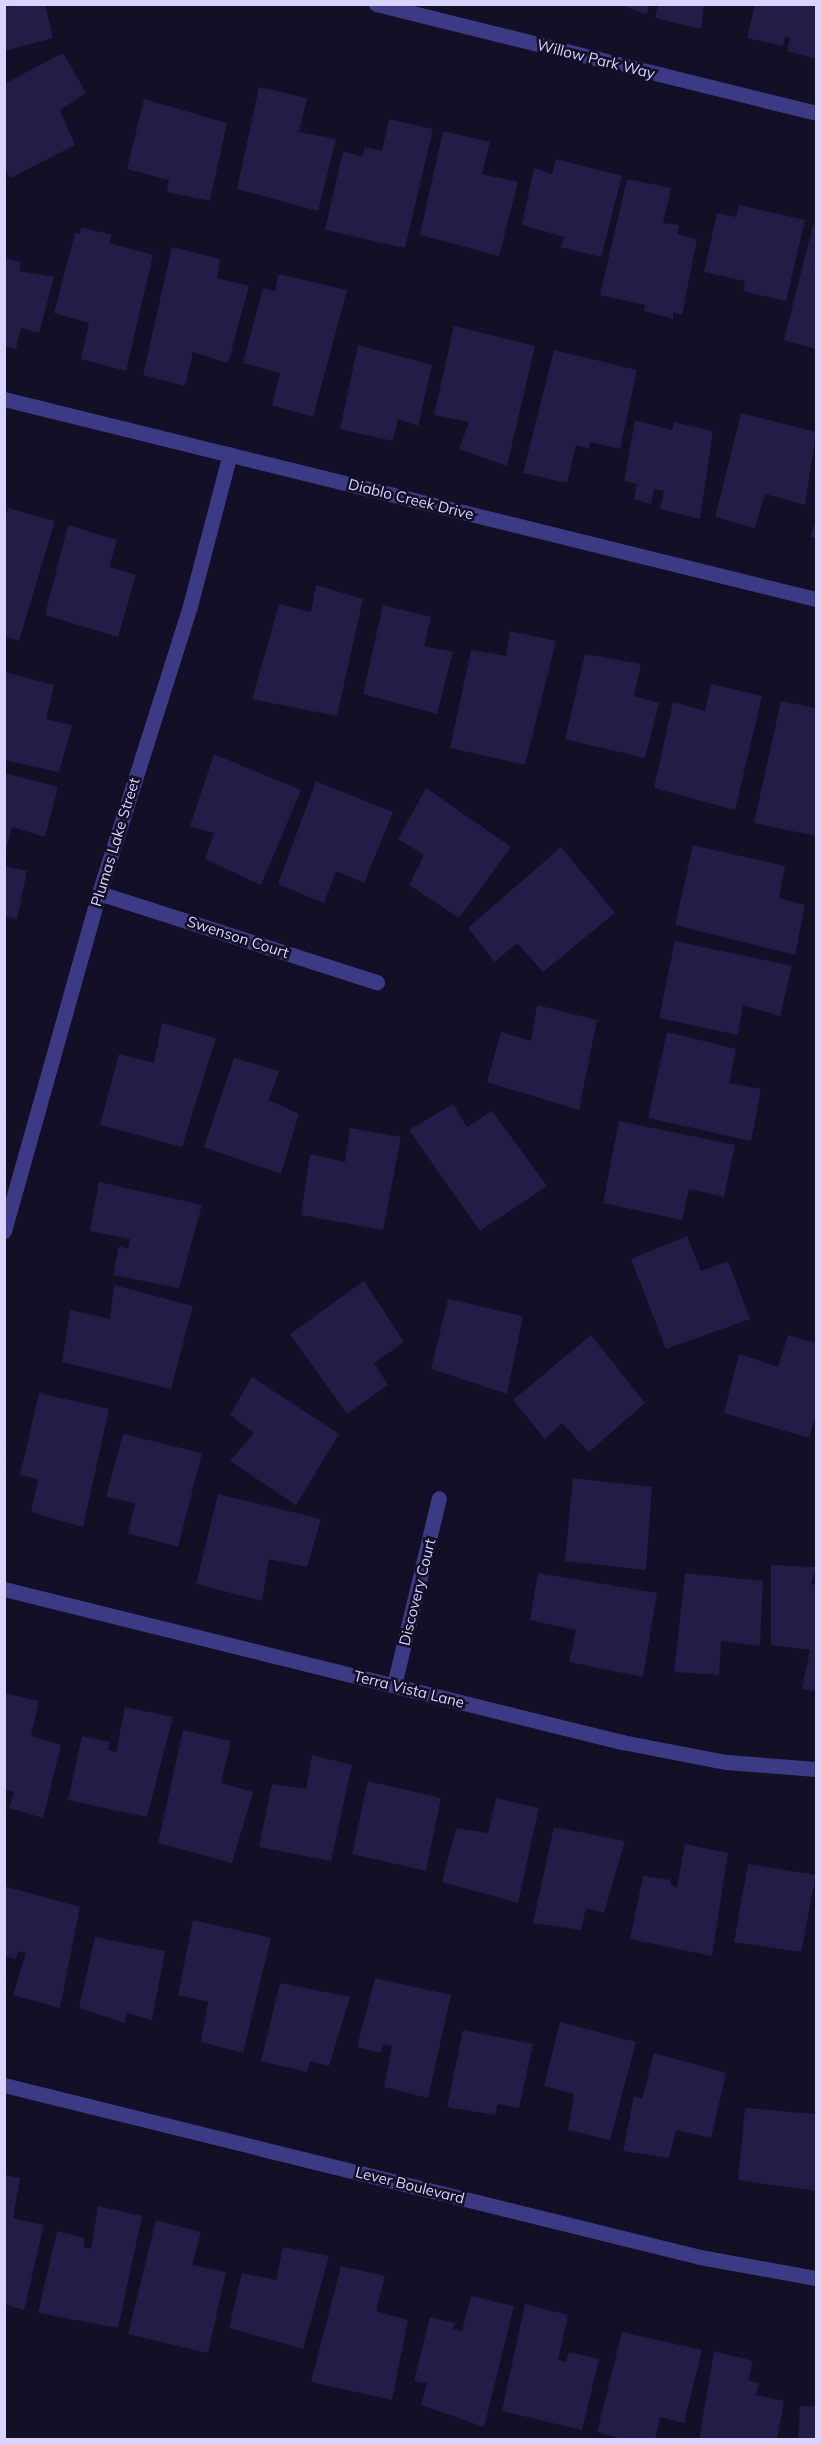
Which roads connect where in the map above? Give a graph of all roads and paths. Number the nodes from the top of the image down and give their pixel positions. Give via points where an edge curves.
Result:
1 (376, 4) edge
2 (816, 113) edge
3 (4, 399) edge
4 (230, 454) junction
5 (816, 599) edge
6 (99, 893) junction
7 (377, 982) dead end
8 (4, 1231) edge
9 (439, 1498) dead end
10 (4, 1589) edge
11 (394, 1685) junction
12 (816, 1769) edge
13 (4, 2085) edge
14 (816, 2278) edge

1 - 2 street, Willow Park Way
3 - 4 street, Diablo Creek Drive
4 - 5 street, Diablo Creek Drive
4 - 6 street, Plumas Lake Street via 190,606
6 - 7 street, Swenson Court
6 - 8 street, Plumas Lake Street
9 - 11 street, Discovery Court
10 - 11 street, Terra Vista Lane
11 - 12 street, Terra Vista Lane via 622,1742 726,1762
13 - 14 street, Lever Boulevard via 700,2257

